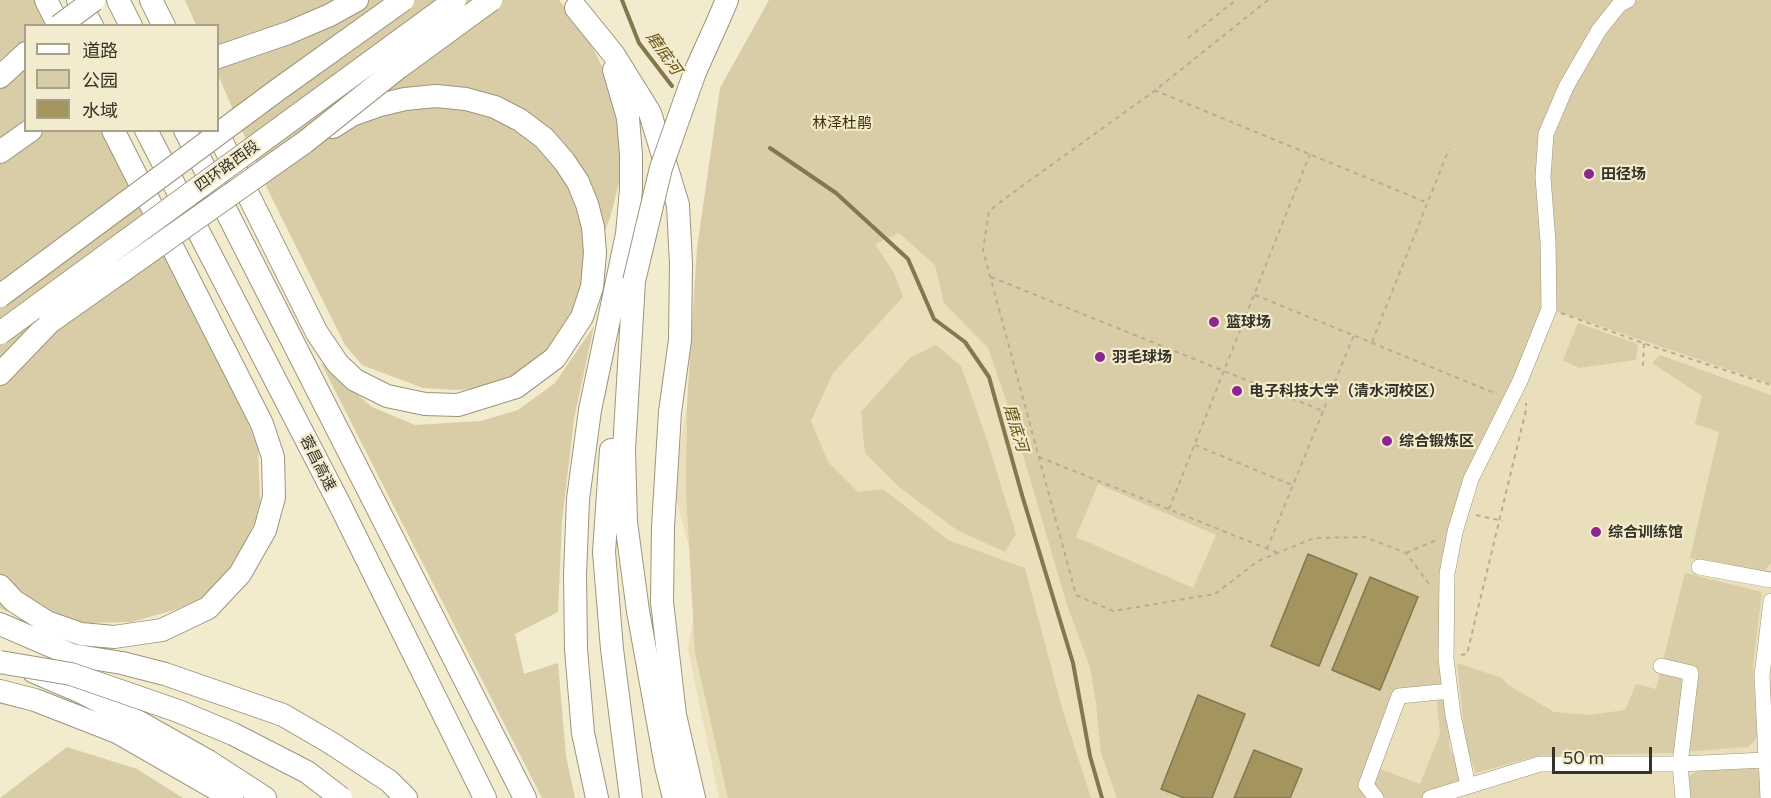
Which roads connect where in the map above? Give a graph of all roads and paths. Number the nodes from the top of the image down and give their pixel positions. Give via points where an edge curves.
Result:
1 (46, 0) edge
2 (78, 0) edge
3 (94, 0) edge
4 (118, 0) edge
5 (151, 0) edge
6 (357, 0) edge
7 (403, 0) edge
8 (455, 0) edge
9 (491, 0) edge
10 (727, 0) edge
11 (1236, 0) edge
12 (1268, 0) edge
13 (1628, 0) edge
14 (573, 4) edge
15 (58, 24) edge
16 (62, 24) edge
17 (91, 24) edge
18 (130, 24) edge
19 (163, 24) edge
20 (1188, 38) dead end
21 (24, 55) edge
22 (219, 57) edge
23 (0, 77) edge
24 (1154, 90) junction
25 (28, 132) edge
26 (114, 132) edge
27 (147, 132) edge
28 (186, 132) edge
29 (217, 132) edge
30 (305, 142) junction
31 (1449, 149) dead end
32 (2, 150) edge
33 (1310, 154) junction
34 (1428, 203) junction
35 (990, 277) junction
36 (634, 281) junction
37 (1255, 295) junction
38 (0, 296) edge
39 (1549, 309) junction
40 (50, 322) junction
41 (0, 333) edge
42 (1354, 335) junction
43 (1372, 342) junction
44 (1644, 344) junction
45 (0, 360) edge
46 (1644, 366) dead end
47 (1224, 371) junction
48 (0, 374) edge
49 (1771, 385) edge
50 (1510, 399) junction
51 (1526, 399) dead end
52 (1323, 411) junction
53 (1195, 445) junction
54 (1039, 457) junction
55 (1293, 485) junction
56 (1169, 509) junction
57 (1461, 511) junction
58 (1501, 520) junction
59 (1455, 532) junction
60 (1267, 549) junction
61 (1278, 553) junction
62 (1406, 553) junction
63 (1699, 567) dead end
64 (1771, 580) edge
65 (0, 586) edge
66 (1771, 601) edge
67 (1446, 606) junction
68 (0, 624) edge
69 (0, 657) edge
70 (1446, 659) junction
71 (0, 662) edge
72 (1661, 666) dead end
73 (0, 690) edge
74 (1450, 691) junction
75 (1766, 760) junction
76 (1680, 764) junction
77 (1468, 786) junction
78 (232, 798) edge
79 (265, 798) edge
80 (341, 798) edge
81 (406, 798) edge
82 (485, 798) edge
83 (525, 798) edge
84 (597, 798) edge
85 (631, 798) edge
86 (674, 798) edge
87 (693, 798) edge
88 (1376, 798) edge
89 (1430, 798) edge
90 (1683, 798) edge
91 (1768, 798) edge

1 - 15 highway
2 - 17 highway
3 - 16 highway, bridge
4 - 18 highway
5 - 19 highway
6 - 22 highway via 288,33
7 - 38 highway, 四环路西段, bridge
8 - 41 highway, 四环路西段, bridge
9 - 30 highway, bridge
10 - 36 highway, bridge via 695,72 661,168
11 - 20 path
12 - 24 path
13 - 39 street via 1599,30 1566,87 1546,134 1542,177
14 - 84 highway via 613,68 628,118 631,155 627,234 600,353 578,499 576,650 583,733
14 - 87 highway via 614,55 651,113 678,205 680,340 670,412 662,602 675,715
21 - 23 highway
24 - 33 path
24 - 35 path via 989,211 983,250
25 - 32 highway
26 - 65 highway via 262,424 273,457 274,497 264,531 240,574 208,608 162,630 114,638 81,634 47,622 14,602
27 - 82 highway, 蓉昌高速 via 340,505
28 - 83 highway
29 - 30 highway, bridge via 317,333 338,364 355,380 387,396 425,404 458,405 516,387 555,357 582,317 592,287 595,253 593,227 578,182 544,138 495,107 436,96 380,105
30 - 40 highway, bridge
31 - 34 path
33 - 34 path
33 - 37 path
34 - 43 path
35 - 47 path
35 - 54 path
36 - 85 highway via 614,414 604,552
36 - 86 highway via 624,450 626,522 638,611
37 - 42 path
37 - 47 path
39 - 44 path
39 - 50 street
40 - 45 highway
40 - 48 highway
42 - 43 path
42 - 52 path
43 - 50 path
44 - 46 path
44 - 49 path
47 - 52 path
47 - 53 path
50 - 57 street via 1471,479
51 - 58 path
52 - 55 path
53 - 55 path
53 - 56 path
54 - 56 path
54 - 61 path via 1076,596 1113,611 1215,594 1258,561
55 - 60 path
56 - 60 path
57 - 58 path
57 - 59 street
58 - 70 path via 1467,654
59 - 62 path
59 - 67 street
60 - 61 path
61 - 62 path via 1314,538 1365,537
62 - 67 path
63 - 64 street
66 - 75 street via 1762,676
67 - 70 street
68 - 81 highway via 72,655 165,674 283,715 389,782
69 - 79 highway via 130,717
70 - 74 street
71 - 80 highway, bridge via 71,674 178,711 307,772
72 - 76 street via 1691,673
73 - 78 highway via 117,732
74 - 77 street
74 - 88 street via 1399,696 1366,785
75 - 76 street
75 - 91 street
76 - 77 street via 1540,764
76 - 90 street
77 - 89 street

